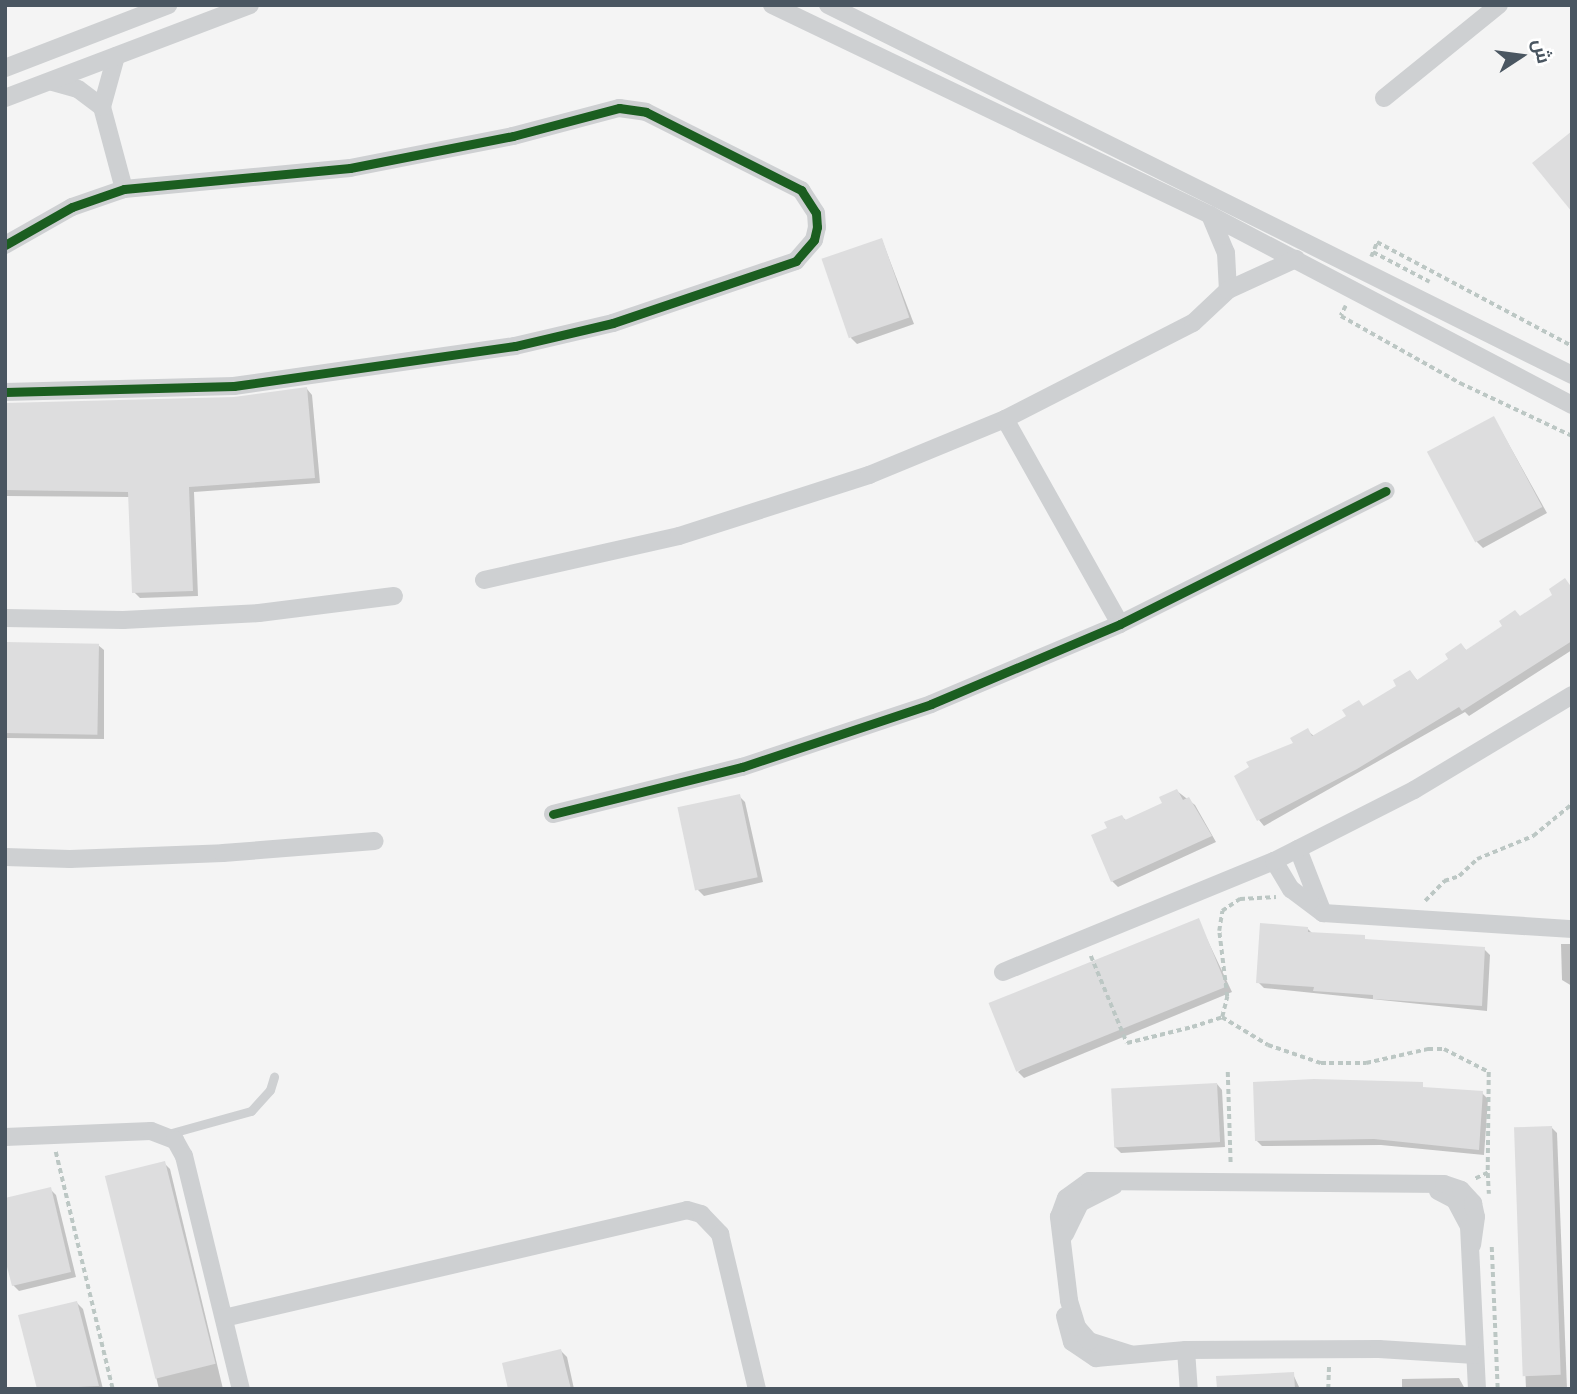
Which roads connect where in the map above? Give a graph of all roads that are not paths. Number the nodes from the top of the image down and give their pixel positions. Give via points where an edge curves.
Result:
1 (168, 5) edge
2 (250, 5) edge
3 (772, 5) edge
4 (828, 5) edge
5 (1499, 5) edge
6 (116, 56) junction
7 (5, 68) edge
8 (53, 82) junction
9 (5, 98) edge
10 (1384, 98) dead end
11 (102, 107) junction
12 (124, 189) junction
13 (1210, 215) junction
14 (5, 245) edge
15 (1296, 259) junction
16 (1228, 290) junction
17 (1572, 375) edge
18 (5, 392) edge
19 (1572, 405) edge
20 (1005, 419) junction
21 (1386, 491) dead end
22 (485, 580) dead end
23 (394, 596) dead end
24 (5, 618) edge
25 (1121, 624) junction
26 (1572, 695) edge
27 (553, 814) dead end
28 (376, 841) dead end
29 (1298, 849) junction
30 (5, 857) edge
31 (1273, 862) junction
32 (1323, 913) junction
33 (1572, 929) edge
34 (1003, 972) dead end
35 (274, 1077) dead end
36 (167, 1135) junction
37 (5, 1137) edge
38 (223, 1318) junction
39 (1186, 1349) junction
40 (1475, 1354) junction
41 (241, 1389) edge
42 (757, 1389) edge
43 (1188, 1389) edge
44 (1477, 1389) edge

1 - 7 street
2 - 6 street
3 - 13 street
4 - 17 street
5 - 10 street
6 - 8 street
6 - 11 street
8 - 9 street
8 - 11 street via 78,89
11 - 12 street
12 - 14 street via 72,207
12 - 18 street via 350,168 513,136 606,111 633,109 801,190 816,213 817,227 814,240 796,261 613,323 515,346 234,386
13 - 15 street
13 - 16 street via 1226,253
15 - 16 street
15 - 19 street
16 - 20 street via 1192,323
20 - 22 street via 774,508 619,552
20 - 25 street
21 - 25 street
23 - 24 street via 258,613 123,620
25 - 27 street via 1012,672 838,738
26 - 29 street via 1414,790
28 - 30 street via 223,853
29 - 31 street
29 - 32 street
31 - 32 street via 1291,888
31 - 34 street
32 - 33 street
35 - 36 lane via 270,1090 251,1111
36 - 37 street via 151,1131
36 - 38 street via 184,1156
38 - 41 street
38 - 42 street via 687,1210 701,1214 720,1234
39 - 40 street
39 - 40 street via 1130,1354 1089,1341 1077,1327 1069,1300 1064,1238 1080,1203 1097,1191 1126,1183 1231,1181 1421,1186 1455,1200 1466,1217 1472,1245
39 - 43 street
40 - 44 street

